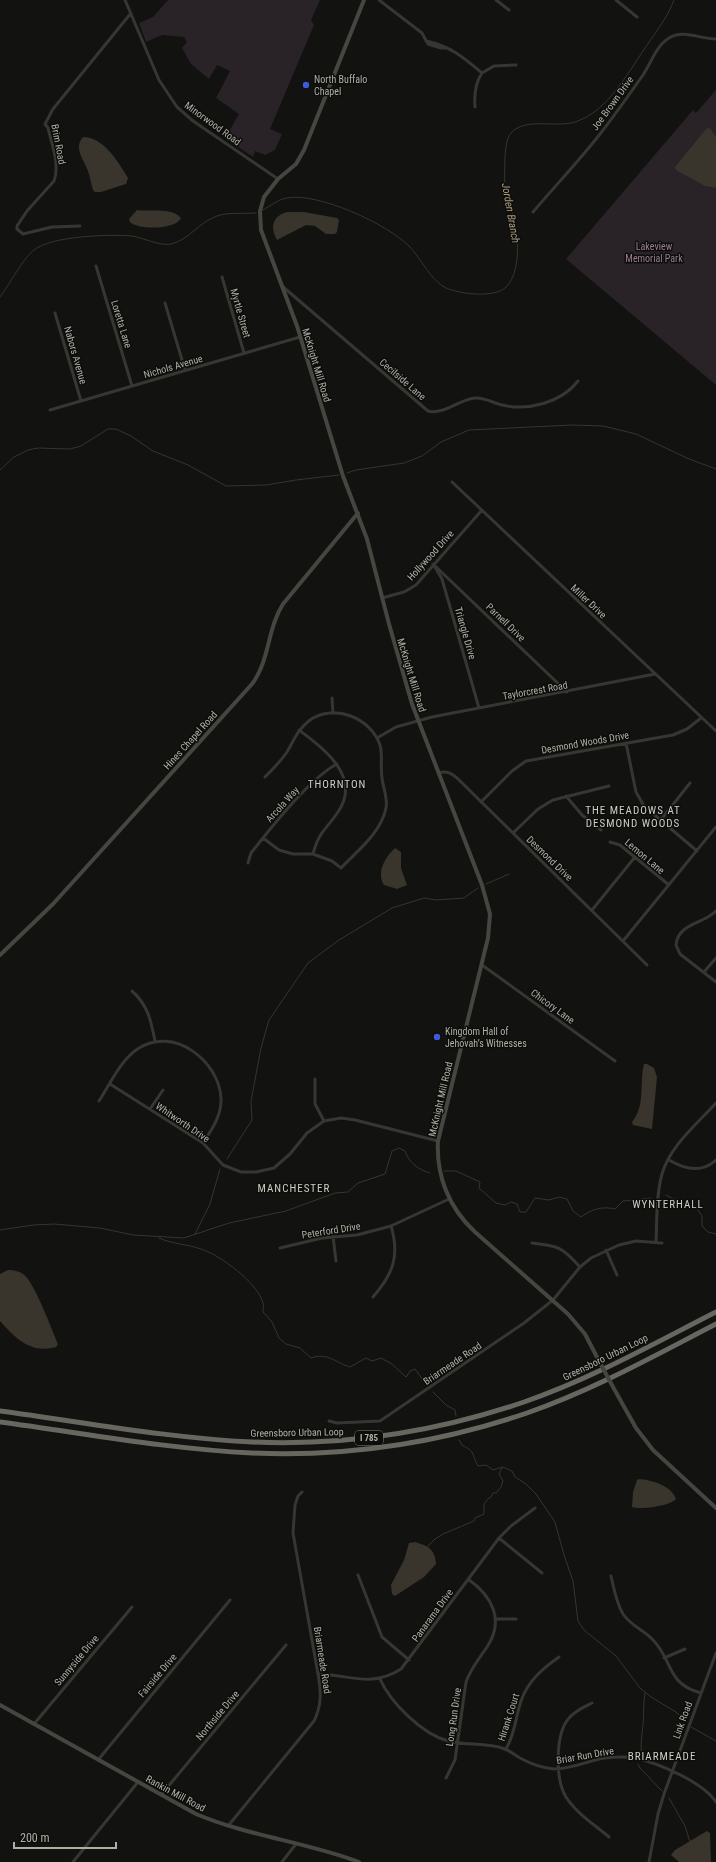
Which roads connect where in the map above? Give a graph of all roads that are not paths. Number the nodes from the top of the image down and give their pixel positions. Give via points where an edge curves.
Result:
1 (125, 0) edge
2 (364, 0) edge
3 (379, 0) edge
4 (496, 0) edge
5 (616, 0) edge
6 (509, 10) dead end
7 (131, 13) junction
8 (637, 17) dead end
9 (716, 39) edge
10 (516, 66) dead end
11 (482, 73) junction
12 (475, 106) dead end
13 (278, 179) junction
14 (533, 212) dead end
15 (80, 226) dead end
16 (96, 266) dead end
17 (222, 277) dead end
18 (282, 286) junction
19 (165, 303) dead end
20 (55, 313) dead end
21 (300, 337) junction
22 (244, 353) junction
23 (185, 370) junction
24 (578, 381) dead end
25 (132, 386) junction
26 (81, 401) junction
27 (50, 410) dead end
28 (452, 482) dead end
29 (482, 510) junction
30 (358, 513) junction
31 (433, 564) junction
32 (382, 598) junction
33 (655, 674) junction
34 (567, 692) junction
35 (332, 698) dead end
36 (479, 708) junction
37 (333, 713) junction
38 (701, 718) junction
39 (418, 720) junction
40 (299, 730) junction
41 (716, 731) edge
42 (377, 738) junction
43 (626, 743) junction
44 (337, 764) junction
45 (438, 773) junction
46 (265, 777) dead end
47 (690, 783) dead end
48 (609, 786) dead end
49 (566, 796) junction
50 (481, 802) junction
51 (660, 821) junction
52 (716, 827) edge
53 (601, 830) dead end
54 (513, 833) junction
55 (263, 838) junction
56 (610, 842) dead end
57 (697, 851) junction
58 (313, 854) junction
59 (635, 857) junction
60 (248, 863) dead end
61 (668, 885) junction
62 (592, 910) junction
63 (716, 911) edge
64 (623, 941) junction
65 (0, 955) edge
66 (716, 958) edge
67 (482, 965) junction
68 (647, 965) dead end
69 (704, 972) junction
70 (716, 982) edge
71 (132, 992) dead end
72 (155, 1041) junction
73 (615, 1061) dead end
74 (315, 1079) dead end
75 (110, 1084) junction
76 (163, 1090) dead end
77 (99, 1101) dead end
78 (716, 1103) edge
79 (150, 1109) junction
80 (324, 1122) junction
81 (438, 1141) junction
82 (203, 1143) junction
83 (669, 1160) junction
84 (716, 1162) edge
85 (449, 1199) junction
86 (391, 1226) junction
87 (333, 1236) junction
88 (656, 1242) junction
89 (532, 1243) dead end
90 (662, 1243) dead end
91 (280, 1248) dead end
92 (606, 1250) junction
93 (336, 1261) dead end
94 (580, 1267) junction
95 (617, 1275) dead end
96 (373, 1297) dead end
97 (552, 1300) junction
98 (716, 1312) edge
99 (716, 1324) edge
100 (0, 1411) edge
101 (329, 1421) dead end
102 (0, 1422) edge
103 (302, 1492) dead end
104 (535, 1508) dead end
105 (716, 1508) edge
106 (499, 1538) junction
107 (542, 1573) dead end
108 (358, 1576) dead end
109 (611, 1576) dead end
110 (468, 1579) junction
111 (230, 1600) dead end
112 (132, 1607) dead end
113 (496, 1619) junction
114 (516, 1619) dead end
115 (286, 1645) dead end
116 (685, 1649) dead end
117 (716, 1653) edge
118 (559, 1657) dead end
119 (664, 1658) junction
120 (409, 1660) junction
121 (318, 1674) junction
122 (380, 1679) junction
123 (701, 1693) junction
124 (592, 1703) dead end
125 (0, 1705) edge
126 (34, 1724) junction
127 (458, 1743) junction
128 (506, 1749) junction
129 (98, 1760) junction
130 (559, 1769) junction
131 (672, 1772) junction
132 (446, 1778) dead end
133 (138, 1782) junction
134 (161, 1795) junction
135 (716, 1802) edge
136 (228, 1826) junction
137 (609, 1837) dead end
138 (296, 1844) junction
139 (74, 1862) edge
140 (282, 1862) edge
141 (359, 1862) edge
142 (649, 1862) edge

1 - 7 street, Minorwood Road
2 - 13 street, McKnight Mill Road via 304,150 296,164
3 - 11 street via 422,33 427,42 444,45
4 - 6 street
5 - 8 street
7 - 13 street, Minorwood Road via 159,80 177,107 193,121
7 - 15 street, Brim Road via 53,109 45,124 48,128 56,176 27,211 17,229 23,234 52,227
9 - 14 street, Joe Brown Drive via 679,34 669,38 659,47 644,74 600,134
10 - 11 street via 494,66
11 - 12 street via 476,83
13 - 18 street, McKnight Mill Road via 264,197 260,219 263,237
16 - 25 street, Loretta Lane
17 - 22 street, Myrtle Street
18 - 21 street, McKnight Mill Road
18 - 24 street, Cecilside Lane via 428,411 436,411 474,398 507,406 536,405 560,397 571,390
19 - 23 street
20 - 26 street, Nabors Avenue
21 - 22 street, Nichols Avenue
21 - 30 street, McKnight Mill Road via 341,471
22 - 23 street, Nichols Avenue
23 - 25 street, Nichols Avenue
25 - 26 street, Nichols Avenue
26 - 27 street, Nichols Avenue
28 - 29 street, Miller Drive
29 - 31 street, Hollywood Drive
29 - 33 street, Miller Drive
30 - 32 street, McKnight Mill Road via 368,539
30 - 65 street, Hines Chapel Road via 283,604 274,623 263,666 252,684 53,904
31 - 32 street, Hollywood Drive via 412,588
31 - 34 street, Parnell Drive
31 - 36 street, Triangle Drive via 442,579
32 - 39 street, McKnight Mill Road
33 - 34 street, Taylorcrest Road
33 - 38 street, Miller Drive
34 - 36 street, Taylorcrest Road
35 - 37 street
36 - 39 street, Taylorcrest Road
37 - 40 street via 311,719
37 - 42 street via 357,719
38 - 41 street, Miller Drive
38 - 43 street, Desmond Woods Drive via 681,732
39 - 42 street, Taylorcrest Road
39 - 45 street, McKnight Mill Road
40 - 44 street
40 - 46 street via 288,750
42 - 58 street via 382,754 382,773 387,799 383,818 372,835 341,868 332,861
43 - 50 street, Desmond Woods Drive via 526,761 512,771
43 - 51 street via 636,792 644,806
44 - 55 street, Arcola Way via 305,791
44 - 58 street via 343,775 344,797 339,810 320,833
45 - 50 street, Desmond Drive via 452,773
45 - 67 street, McKnight Mill Road via 489,908 490,929
47 - 51 street
48 - 49 street
49 - 53 street via 582,815
49 - 54 street via 538,809
50 - 54 street, Desmond Drive
51 - 57 street
52 - 57 street
54 - 62 street, Desmond Drive
55 - 58 street via 279,850 293,854
55 - 60 street, Arcola Way via 251,853
56 - 59 street, Lemon Lane via 617,842
57 - 61 street
59 - 61 street, Lemon Lane
59 - 62 street
61 - 64 street
62 - 64 street, Desmond Drive
63 - 69 street via 707,919 688,926 676,941 680,954
64 - 68 street, Desmond Drive
66 - 69 street
67 - 73 street, Chicory Lane
67 - 81 street, McKnight Mill Road
69 - 70 street
71 - 72 street via 148,1010
72 - 75 street via 132,1052
72 - 82 street via 176,1042 187,1046 214,1074 219,1086 220,1111
74 - 80 street via 315,1104
75 - 77 street
75 - 79 street, Whitworth Drive
76 - 79 street
78 - 83 street via 677,1147
79 - 82 street, Whitworth Drive
80 - 81 street, Whitworth Drive via 341,1118 355,1120
80 - 82 street, Whitworth Drive via 307,1133 282,1162 266,1171 249,1173 229,1168
81 - 85 street, McKnight Mill Road via 439,1169
83 - 84 street via 690,1169 699,1169
83 - 88 street via 662,1173 659,1189
85 - 86 street, Peterford Drive
85 - 97 street, McKnight Mill Road via 468,1226
86 - 87 street, Peterford Drive via 357,1235
86 - 96 street via 395,1244 393,1266
87 - 91 street, Peterford Drive
87 - 93 street
88 - 90 street, Briarmeade Road
88 - 92 street, Briarmeade Road via 636,1241
89 - 94 street via 559,1248
92 - 94 street, Briarmeade Road
92 - 95 street
94 - 97 street, Briarmeade Road
97 - 101 street, Briarmeade Road via 496,1344 380,1421
97 - 105 street, McKnight Mill Road, bridge via 579,1326 636,1428 653,1450
98 - 100 highway, Greensboro Urban Loop / I 785 via 604,1369 542,1396 454,1423 382,1436 308,1442 234,1441
99 - 102 highway, Greensboro Urban Loop / I 785 via 603,1381 540,1408 456,1433 383,1447 309,1453 234,1452
103 - 121 street, Briarmeade Road via 295,1505 293,1533
104 - 106 street, Panarama Drive
106 - 107 street
106 - 110 street, Panarama Drive
108 - 120 street via 382,1637
109 - 119 street via 624,1616 652,1639
110 - 113 street, Long Run Drive via 486,1594 492,1603
110 - 120 street, Panarama Drive
111 - 129 street, Fairside Drive
112 - 126 street, Sunnyside Drive
113 - 114 street
113 - 127 street, Long Run Drive via 492,1638 470,1670 466,1682
115 - 134 street, Northside Drive
116 - 119 street
117 - 123 street, Link Road
118 - 128 street, Hirank Court via 530,1682 520,1702 516,1724
119 - 123 street via 671,1672 682,1684
120 - 122 street, Panarama Drive via 401,1669
121 - 122 street, Panarama Drive via 360,1680
121 - 136 street, Briarmeade Road via 321,1698 314,1721
122 - 127 street, Briar Run Drive via 390,1697 409,1716 446,1741
123 - 131 street, Link Road
124 - 130 street via 576,1711 563,1728 560,1738
125 - 126 street, Rankin Mill Road
126 - 129 street, Rankin Mill Road
127 - 128 street, Briar Run Drive via 484,1744
127 - 132 street, Long Run Drive via 454,1764
128 - 130 street, Briar Run Drive via 535,1765
129 - 133 street, Rankin Mill Road
130 - 131 street, Briar Run Drive via 603,1758 623,1757 635,1758
130 - 137 street via 562,1790 570,1803
131 - 135 street, Briar Run Drive via 696,1784
131 - 142 street, Link Road via 658,1814
133 - 134 street, Rankin Mill Road
133 - 139 street
134 - 136 street, Rankin Mill Road via 196,1814
136 - 138 street, Rankin Mill Road
138 - 140 street
138 - 141 street, Rankin Mill Road

